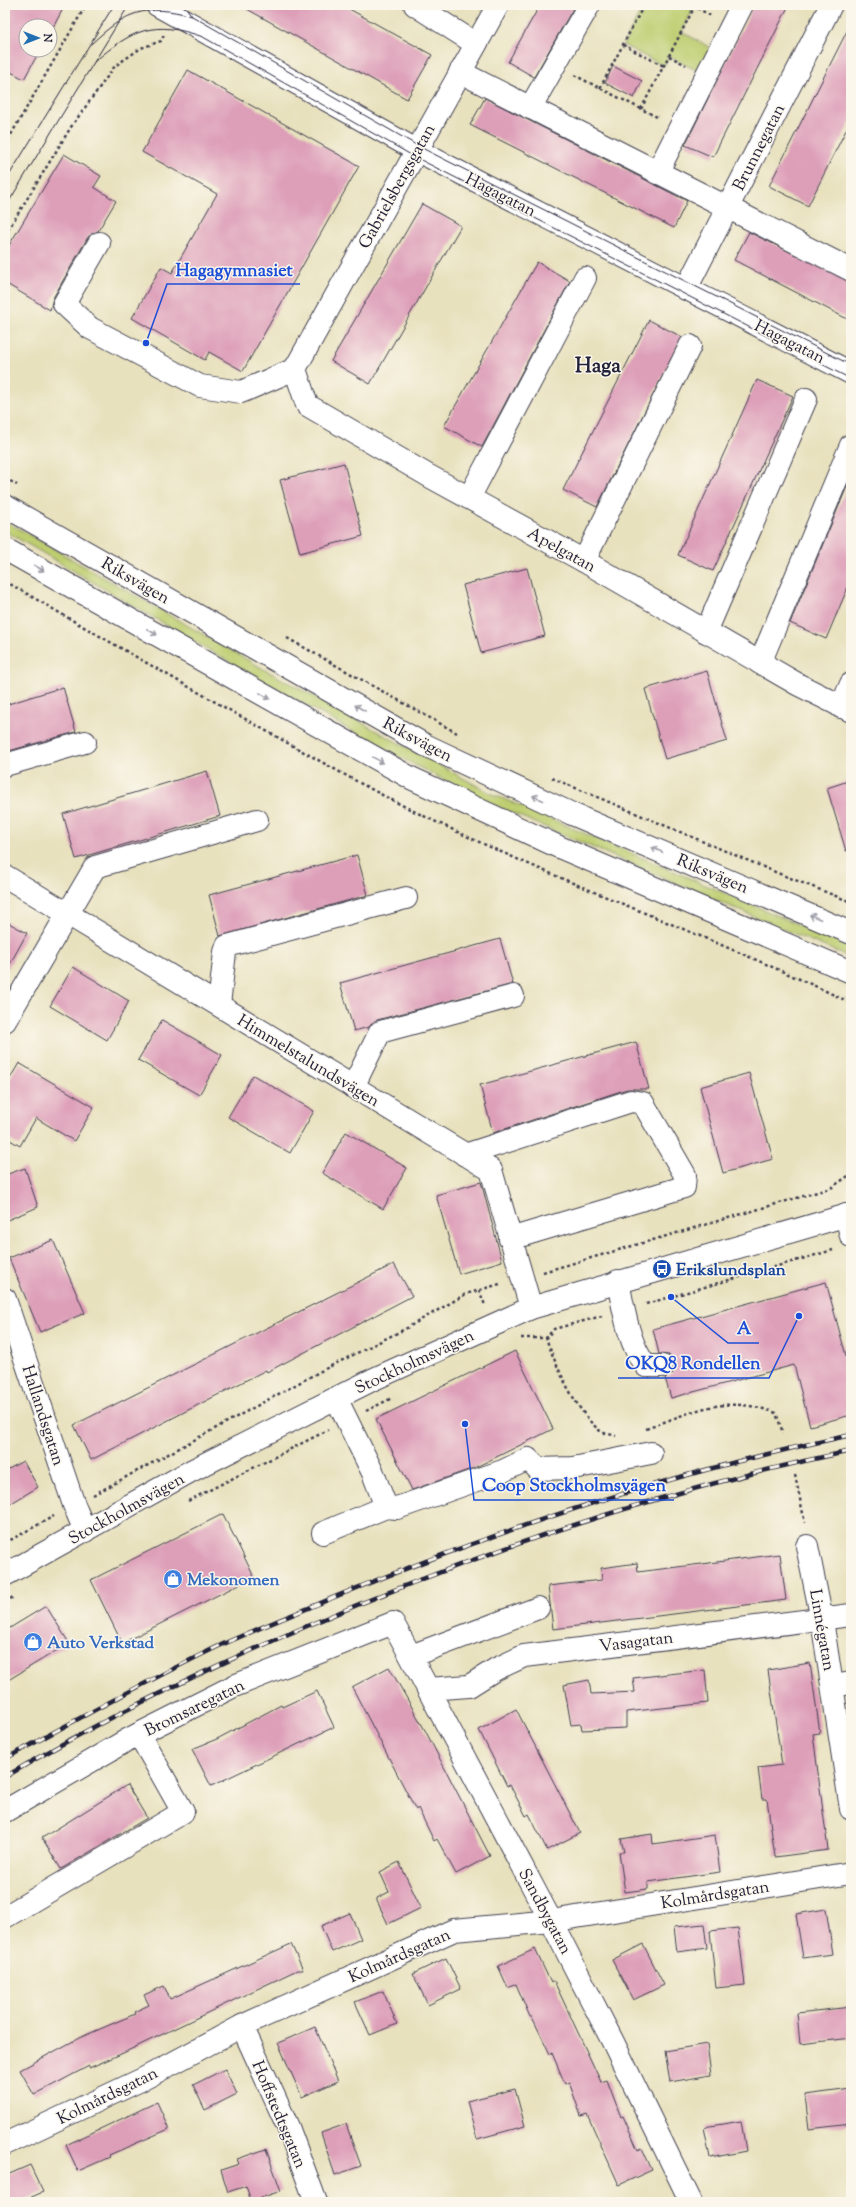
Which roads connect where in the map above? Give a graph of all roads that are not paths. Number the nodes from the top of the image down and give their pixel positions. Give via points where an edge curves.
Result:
1 (157, 5) edge
2 (414, 5) edge
3 (498, 5) edge
4 (589, 5) edge
5 (742, 5) edge
6 (831, 5) edge
7 (476, 44) junction
8 (460, 72) junction
9 (530, 108) junction
10 (416, 150) junction
11 (657, 173) junction
12 (727, 209) junction
13 (99, 243) dead end
14 (851, 270) edge
15 (585, 278) dead end
16 (686, 289) junction
17 (690, 346) dead end
18 (295, 369) junction
19 (851, 372) edge
20 (806, 399) dead end
21 (851, 445) edge
22 (469, 498) junction
23 (5, 506) edge
24 (5, 549) edge
25 (584, 560) junction
26 (706, 632) junction
27 (760, 662) junction
28 (851, 684) edge
29 (846, 709) edge
30 (85, 742) dead end
31 (5, 765) edge
32 (258, 820) dead end
33 (5, 876) edge
34 (406, 898) dead end
35 (67, 913) junction
36 (851, 933) edge
37 (851, 972) edge
38 (513, 996) dead end
39 (219, 1005) junction
40 (5, 1020) edge
41 (353, 1087) junction
42 (466, 1155) junction
43 (848, 1214) edge
44 (851, 1236) edge
45 (510, 1239) junction
46 (618, 1281) junction
47 (5, 1299) edge
48 (531, 1308) junction
49 (662, 1366) dead end
50 (336, 1398) junction
51 (651, 1453) dead end
52 (386, 1507) junction
53 (84, 1531) junction
54 (323, 1533) dead end
55 (807, 1546) road end
56 (5, 1575) edge
57 (538, 1608) dead end
58 (851, 1615) edge
59 (822, 1620) junction
60 (393, 1623) joint
61 (411, 1656) junction
62 (842, 1685) edge
63 (428, 1689) junction
64 (139, 1734) junction
65 (851, 1809) edge
66 (5, 1811) edge
67 (851, 1872) edge
68 (5, 1917) edge
69 (551, 1921) junction
70 (242, 2026) junction
71 (5, 2144) edge
72 (316, 2202) edge
73 (691, 2202) edge

1 - 10 main road, Hagagatan
2 - 7 main road
3 - 7 main road, Gabrielsbergsgatan
4 - 9 main road
5 - 11 main road
6 - 12 main road, Brunnegatan
7 - 8 main road, Gabrielsbergsgatan
8 - 9 main road
8 - 10 main road, Gabrielsbergsgatan
9 - 11 main road
10 - 16 main road, Hagagatan
10 - 18 main road, Gabrielsbergsgatan
11 - 12 main road
12 - 14 main road
12 - 16 main road, Brunnegatan
13 - 18 main road via 64,304 90,328 200,386 241,392
15 - 22 main road
16 - 19 main road, Hagagatan
17 - 25 main road
18 - 22 main road, Apelgatan via 306,404
20 - 26 main road
21 - 27 main road
22 - 25 main road, Apelgatan
36 -> 23 main road, Riksvägen via 572,814 425,745
24 -> 37 main road via 411,778 559,847
25 - 26 main road, Apelgatan
26 - 27 main road, Apelgatan
27 - 29 main road, Apelgatan
28 - 29 main road
30 - 31 main road
32 - 35 main road via 95,866
33 - 35 main road, Himmelstalundsvägen
34 - 39 main road via 228,946 225,952
35 - 39 main road, Himmelstalundsvägen
35 - 40 main road
38 - 41 main road via 380,1032
39 - 41 main road, Himmelstalundsvägen
41 - 42 main road, Himmelstalundsvägen
42 - 45 main road, Himmelstalundsvägen via 491,1170
42 - 45 main road via 631,1101 643,1103 685,1175 684,1187
43 - 44 main road
43 - 46 main road, Stockholmsvägen
45 - 48 main road, Himmelstalundsvägen
46 - 48 main road, Stockholmsvägen
46 - 49 main road via 639,1358 646,1366
47 - 53 main road, Hallandsgatan
48 - 50 main road, Stockholmsvägen
50 - 52 main road via 374,1473
50 - 53 main road, Stockholmsvägen via 191,1471
51 - 52 main road via 573,1468 538,1469 528,1459 503,1471 397,1508
52 - 54 main road
53 - 56 main road, Stockholmsvägen
55 - 59 main road, Linnégatan
57 - 61 main road
58 - 59 main road, Vasagatan
59 - 62 main road, Linnégatan
59 - 63 main road, Vasagatan via 524,1656 469,1686
60 - 61 main road, Sandbygatan
60 - 64 main road, Bromsaregatan via 234,1686
61 - 63 main road, Sandbygatan
62 - 65 main road, Linnégatan
63 - 69 main road, Sandbygatan
64 - 66 main road, Bromsaregatan
64 - 68 main road via 183,1812
67 - 69 main road, Kolmårdsgatan
69 - 70 main road, Kolmårdsgatan via 454,1930
69 - 73 main road, Sandbygatan
70 - 71 main road, Kolmårdsgatan via 145,2078
70 - 72 main road, Hoffstedtsgatan via 288,2127

